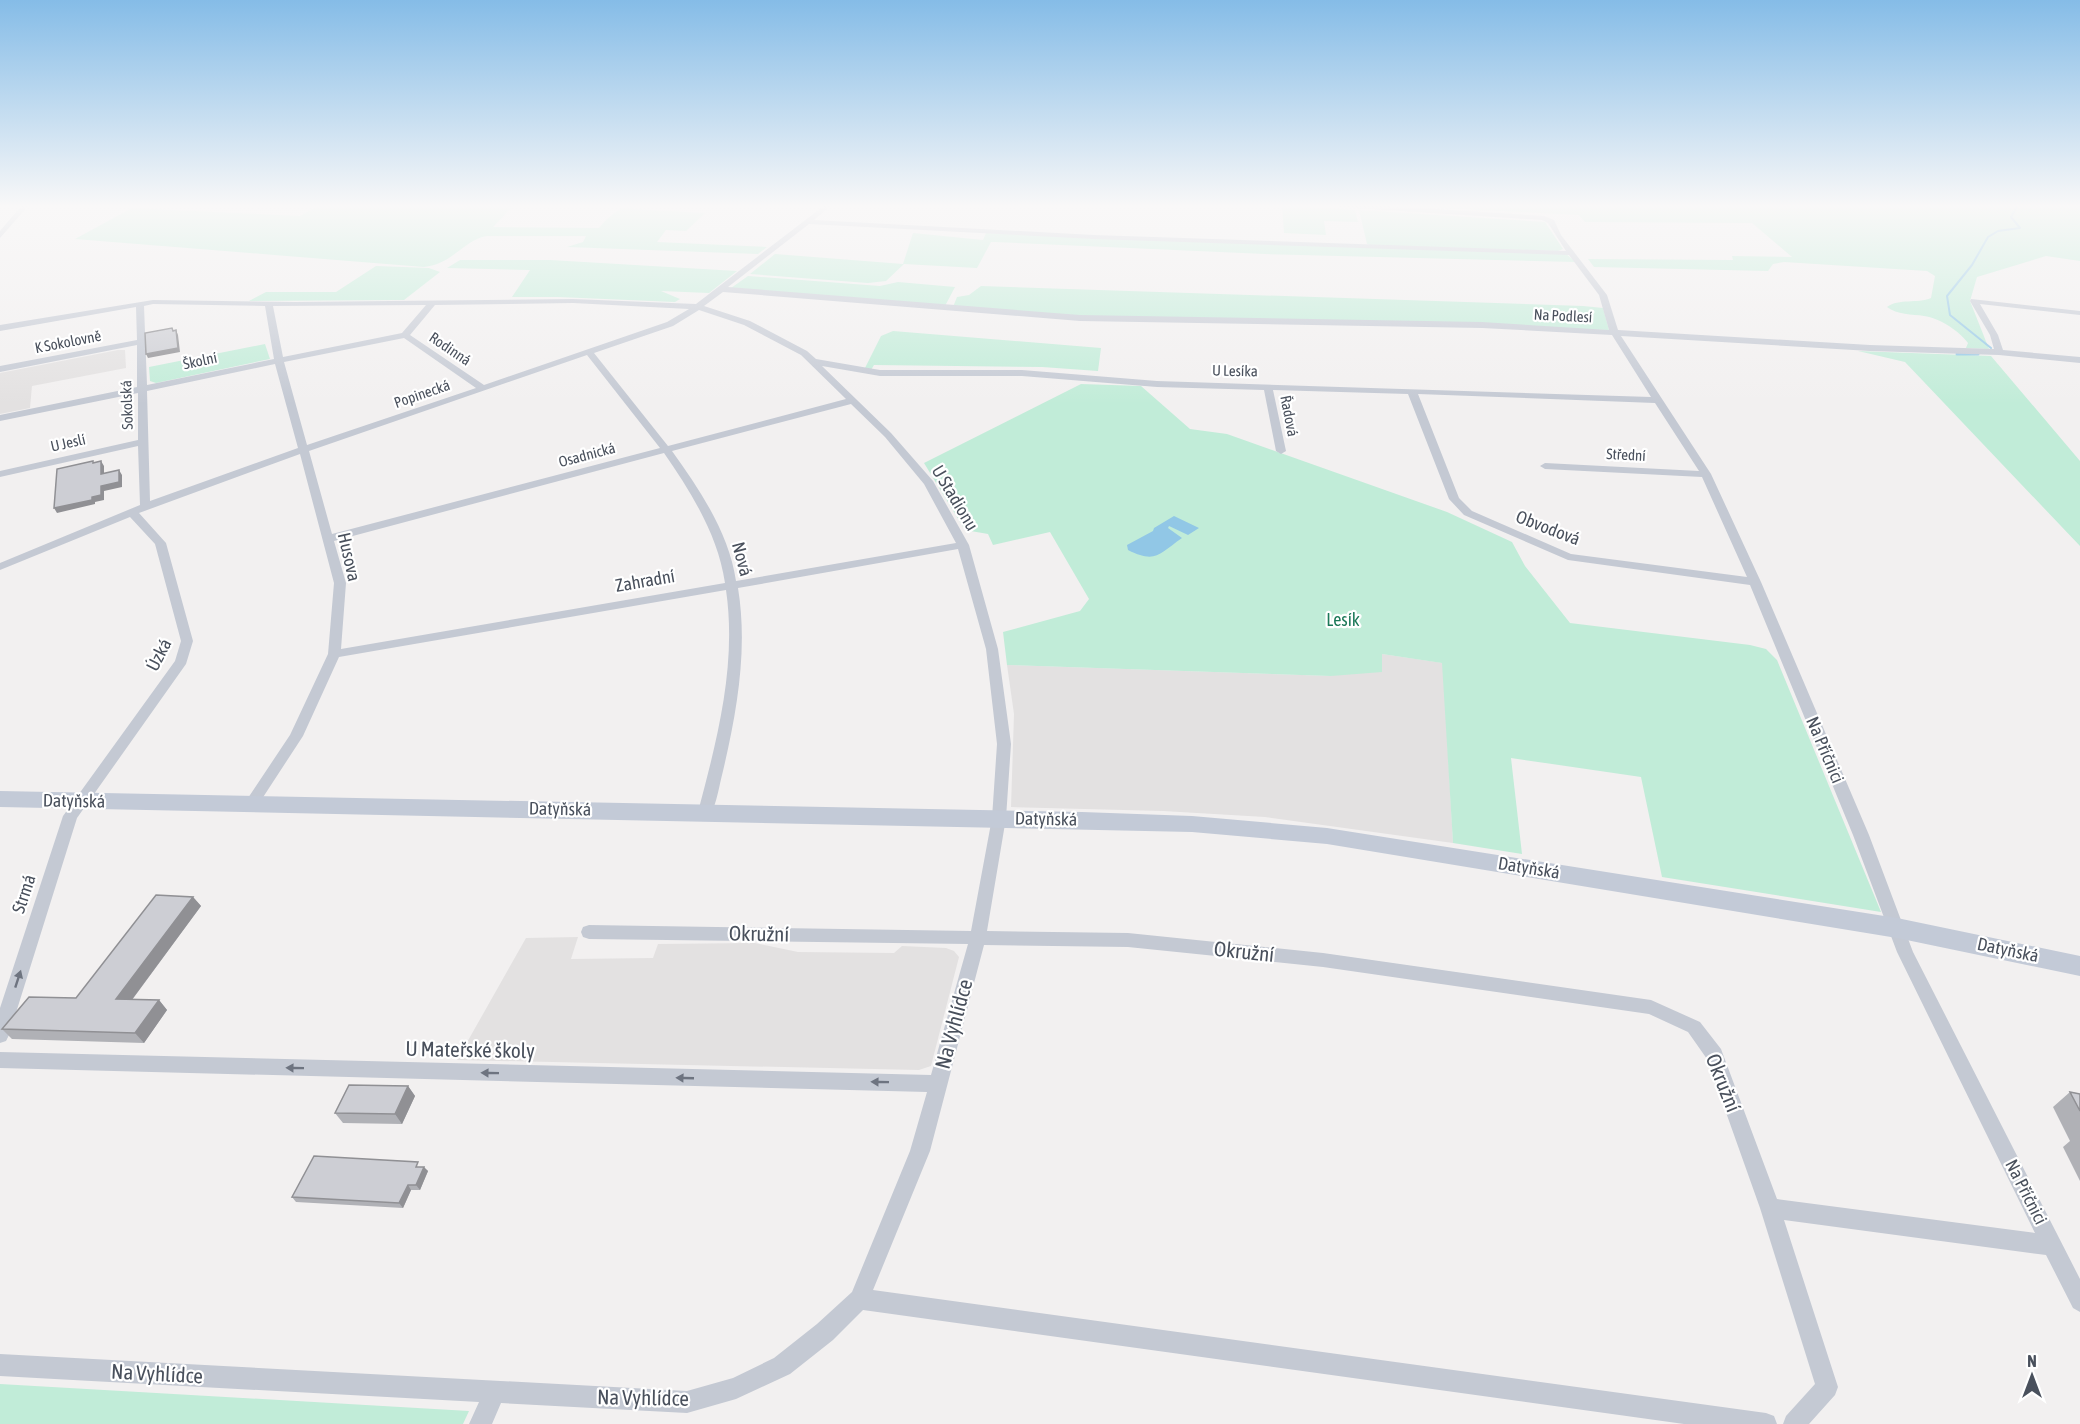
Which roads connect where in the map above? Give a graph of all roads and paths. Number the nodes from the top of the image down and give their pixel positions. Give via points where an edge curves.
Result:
1 (744, 271) edge
2 (1585, 271) edge
3 (721, 290) junction
4 (140, 303) junction
5 (432, 303) junction
6 (269, 304) junction
7 (698, 307) junction
8 (2080, 313) edge
9 (0, 328) edge
10 (1614, 332) junction
11 (405, 335) junction
12 (141, 342) junction
13 (589, 352) junction
14 (1999, 352) junction
15 (279, 360) junction
16 (2080, 360) edge
17 (813, 362) junction
18 (0, 369) edge
19 (1268, 387) junction
20 (141, 389) junction
21 (484, 389) junction
22 (1412, 391) junction
23 (855, 400) junction
24 (1657, 400) junction
25 (0, 418) edge
26 (143, 442) junction
27 (665, 450) junction
28 (302, 451) junction
29 (1281, 451) dead end
30 (1545, 466) dead end
31 (0, 474) edge
32 (1706, 474) junction
33 (145, 507) junction
34 (132, 512) junction
35 (327, 539) junction
36 (963, 545) junction
37 (0, 567) edge
38 (1755, 582) junction
39 (732, 584) junction
40 (334, 654) junction
41 (0, 799) edge
42 (79, 801) junction
43 (251, 804) junction
44 (705, 812) junction
45 (999, 818) junction
46 (1897, 928) junction
47 (588, 932) dead end
48 (978, 938) junction
49 (2080, 966) edge
50 (0, 1035) edge
51 (0, 1060) edge
52 (938, 1084) junction
53 (1770, 1208) junction
54 (2054, 1246) junction
55 (859, 1299) junction
56 (2080, 1301) edge
57 (0, 1365) edge
58 (495, 1392) junction
59 (480, 1424) edge
60 (1766, 1424) edge
61 (1794, 1424) edge

1 - 3 street, Popinecká
2 - 10 street, Na Příčnici via 1603,295
3 - 7 street, Popinecká
3 - 10 street, Na Podlesí via 1080,318 1482,325
4 - 6 street, U Stadionu
4 - 9 street, U Stadionu
4 - 12 street, Sokolská
5 - 6 street, U Stadionu
5 - 7 street, U Stadionu via 573,301
5 - 11 street, Rodinná
6 - 15 street, Husova
7 - 13 street, Popinecká via 670,324
7 - 17 street, U Stadionu via 747,323 804,353
8 - 14 street via 1974,301
10 - 14 street, Na Podlesí
10 - 24 street, Na Příčnici
11 - 15 street, Školní
11 - 21 street, Rodinná
12 - 18 street, K Sokolovně
12 - 20 street, Sokolská
13 - 21 street, Popinecká
13 - 27 street, Nová
14 - 16 street, Na Podlesí
15 - 20 street, Školní
15 - 28 street, Husova
17 - 19 street, U Lesíka via 880,373 1022,374
17 - 23 street, U Stadionu
19 - 22 street, U Lesíka
19 - 29 street, Řadová
20 - 25 street, Školní
20 - 26 street, Sokolská
21 - 28 street, Popinecká
22 - 24 street, U Lesíka
22 - 38 street, Obvodová via 1454,499 1468,513 1569,557
23 - 27 street, Osadnická
23 - 36 street, U Stadionu via 929,483
24 - 32 street, Na Příčnici
26 - 31 street, U Jeslí
26 - 33 street, Sokolská
27 - 35 street, Osadnická
27 - 39 street, Nová via 702,506 719,540
28 - 33 street, Popinecká
28 - 35 street, Husova
30 - 32 street, Střední
32 - 38 street, Na Příčnici
33 - 34 street, Popinecká
34 - 37 street, Popinecká
34 - 42 street, Úzká via 160,543 187,641 181,661
35 - 40 street, Husova via 340,583
36 - 39 street, Zahradní
36 - 45 street, U Stadionu via 992,649 1004,744
38 - 46 street, Na Příčnici
39 - 40 street, Zahradní
39 - 44 street, Nová via 735,662 724,742
40 - 43 street, Husova via 296,736
41 - 42 main road, Datyňská
42 - 43 main road, Datyňská
50 -> 42 street, Strmá via 70,816
43 - 44 main road, Datyňská
44 - 45 main road, Datyňská
45 - 46 main road, Datyňská via 1160,822 1327,836
45 - 48 street, Na Vyhlídce
46 - 49 main road, Datyňská
46 - 54 street, Na Příčnici via 1905,952
47 - 48 street, Okružní
48 - 52 street, Na Vyhlídce
48 - 53 street, Okružní via 1151,942 1323,960 1651,1007 1694,1027 1716,1055
52 -> 51 street, U Mateřské školy
52 - 55 street, Na Vyhlídce via 920,1151
53 - 54 street
53 - 61 street, Okružní via 1827,1387
54 - 56 street, Na Příčnici
55 - 58 street, Na Vyhlídce via 782,1366 713,1396 687,1402
55 - 60 street
57 - 58 street, Na Vyhlídce
58 - 59 street

